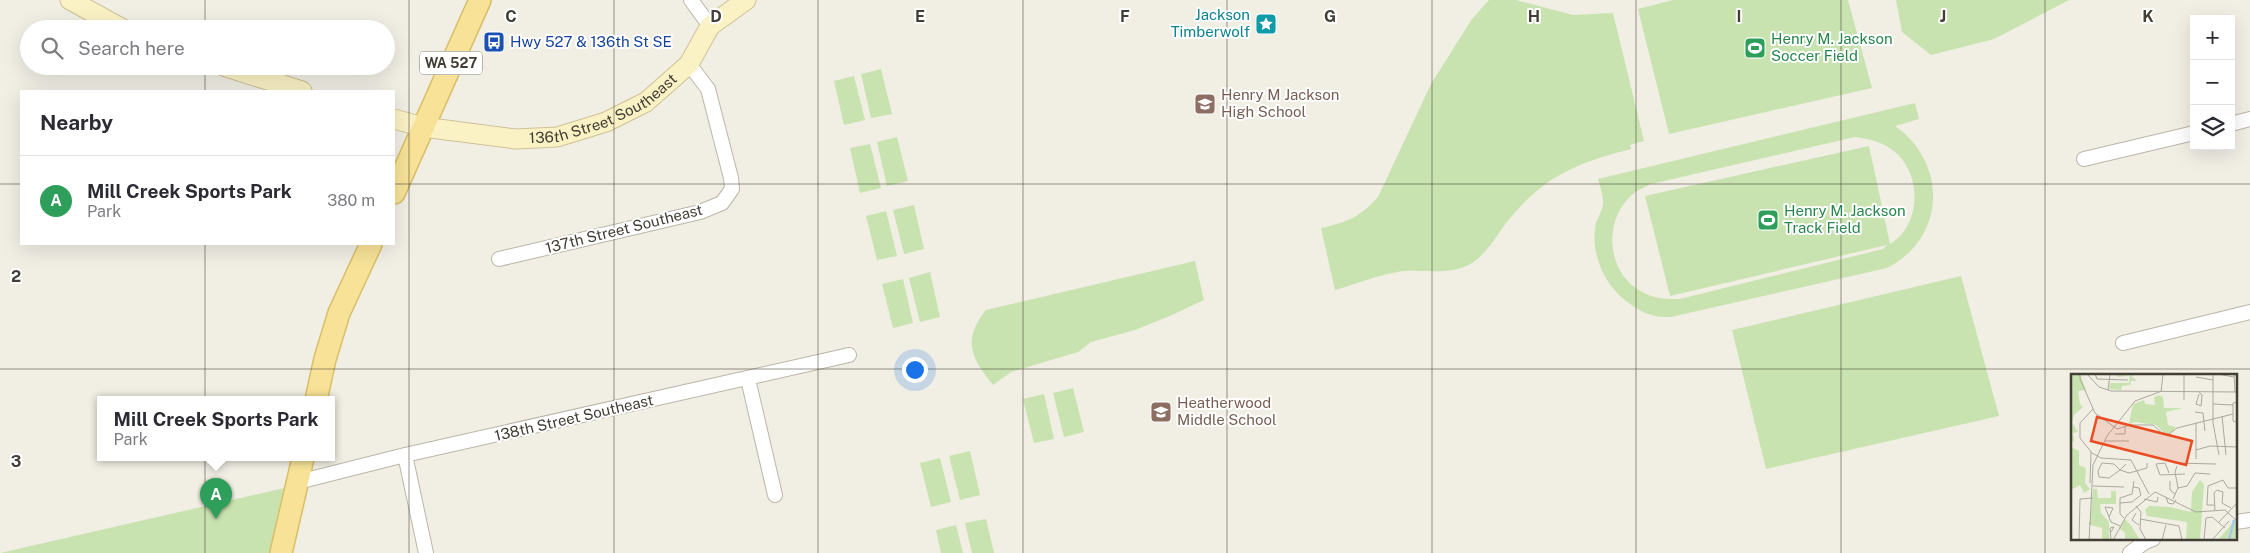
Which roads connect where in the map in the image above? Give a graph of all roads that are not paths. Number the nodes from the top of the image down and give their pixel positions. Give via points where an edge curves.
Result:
1 (70, 0) edge
2 (480, 0) edge
3 (691, 0) edge
4 (746, 0) edge
5 (107, 20) edge
6 (710, 26) junction
7 (688, 64) junction
8 (251, 75) edge
9 (299, 90) edge
10 (395, 119) edge
11 (2250, 119) edge
12 (2235, 123) edge
13 (423, 127) junction
14 (2190, 134) edge
15 (2084, 159) dead end
16 (395, 190) edge
17 (371, 245) edge
18 (499, 259) dead end
19 (2250, 312) edge
20 (2123, 343) dead end
21 (849, 355) dead end
22 (748, 379) junction
23 (317, 396) edge
24 (405, 455) junction
25 (303, 461) edge
26 (298, 482) junction
27 (775, 496) dead end
28 (2150, 540) edge
29 (281, 553) edge
30 (426, 553) edge
31 (2130, 553) edge

1 - 5 street
2 - 13 main road, WA 527
3 - 6 street
4 - 6 street, 136th Street Southeast
6 - 7 street, 136th Street Southeast
7 - 13 street, 136th Street Southeast via 646,102 606,122 557,137 516,138
7 - 18 street, 137th Street Southeast via 708,89 731,178 732,189 722,203 700,212
8 - 9 street
10 - 13 street, 136th Street Southeast
11 - 12 street
13 - 16 main road, WA 527
14 - 15 street
17 - 23 main road via 339,313
19 - 20 street
21 - 22 street, 138th Street Southeast
22 - 24 street, 138th Street Southeast
22 - 27 street
24 - 26 street, 138th Street Southeast
24 - 30 street
25 - 26 main road
26 - 29 main road
28 - 31 street

